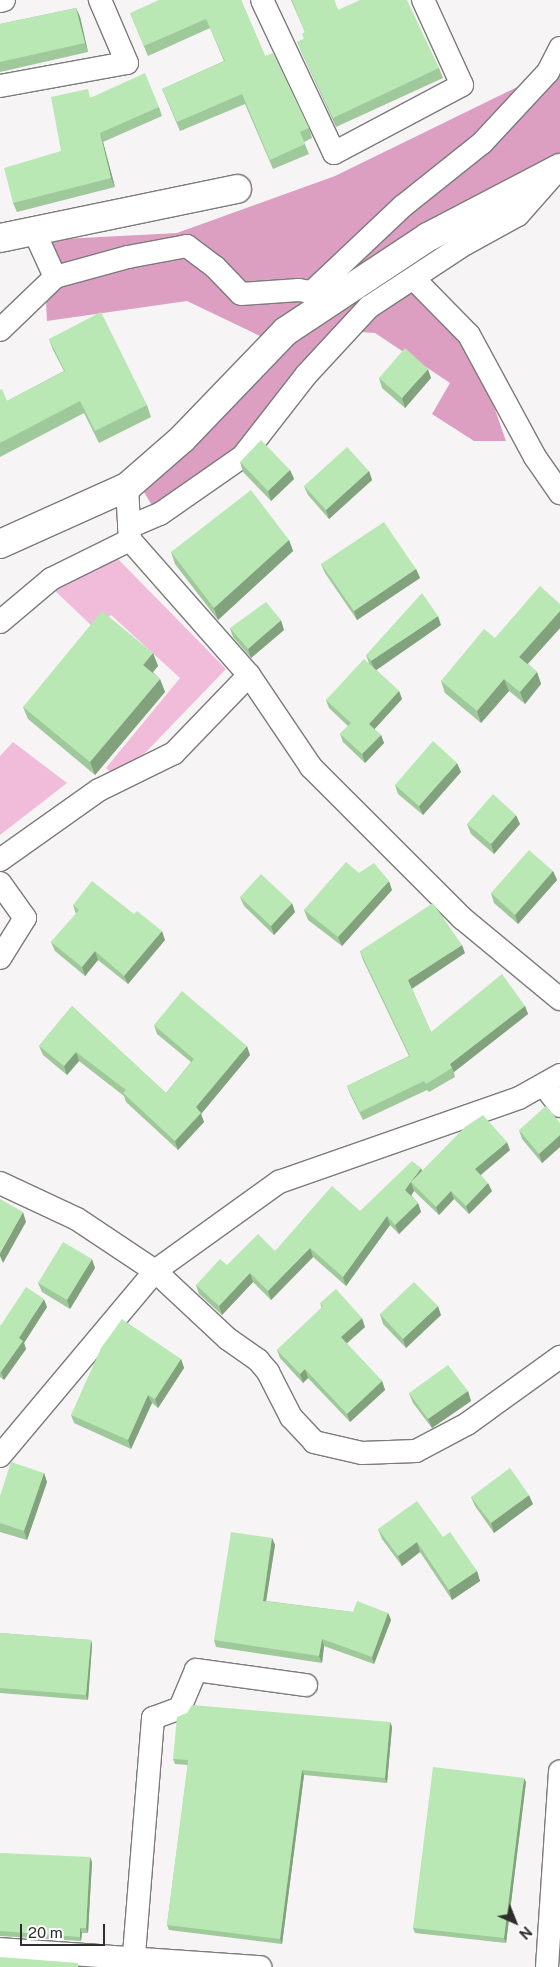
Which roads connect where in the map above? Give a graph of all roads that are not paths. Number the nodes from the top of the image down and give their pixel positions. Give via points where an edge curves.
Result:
1 (4, 0) edge
2 (100, 0) edge
3 (262, 0) edge
4 (423, 0) edge
5 (0, 1) edge
6 (560, 48) edge
7 (0, 86) edge
8 (559, 169) edge
9 (237, 189) dead end
10 (34, 231) junction
11 (0, 238) edge
12 (55, 277) junction
13 (414, 279) junction
14 (325, 295) junction
15 (0, 330) edge
16 (127, 487) junction
17 (560, 493) edge
18 (130, 533) junction
19 (0, 544) edge
20 (0, 622) edge
21 (249, 675) junction
22 (0, 860) edge
23 (0, 882) edge
24 (0, 958) edge
25 (560, 999) edge
26 (552, 1081) edge
27 (560, 1106) edge
28 (0, 1183) edge
29 (155, 1271) junction
30 (560, 1357) edge
31 (0, 1456) edge
32 (306, 1685) dead end
33 (560, 1771) edge
34 (558, 1797) edge
35 (0, 1949) edge
36 (133, 1963) edge
37 (260, 1967) edge
38 (547, 1967) edge

1 - 5 street
2 - 7 street via 127,63
3 - 4 street via 334,153 462,86
6 - 14 street via 548,72 482,143 403,206
8 - 13 street via 518,215 465,244
8 - 14 street
9 - 10 street
10 - 11 street
10 - 12 street
12 - 14 street via 128,257 187,246 215,267 241,294
12 - 15 street
13 - 17 street via 469,335 535,456
13 - 18 street via 369,307 306,375 243,456
14 - 16 street via 182,439
16 - 18 street
16 - 19 street
18 - 20 street via 51,579
18 - 21 street
21 - 22 street via 174,753 99,790
21 - 25 street via 311,767 462,918
23 - 24 street via 25,918
26 - 27 street
26 - 29 street via 279,1182
28 - 29 street via 77,1219
29 - 30 street via 228,1339 258,1360 291,1417 314,1442 362,1453 416,1451 467,1424 524,1379
29 - 31 street
32 - 36 street via 196,1670 180,1708 153,1718
33 - 34 street
34 - 38 street
35 - 36 street
36 - 37 street

